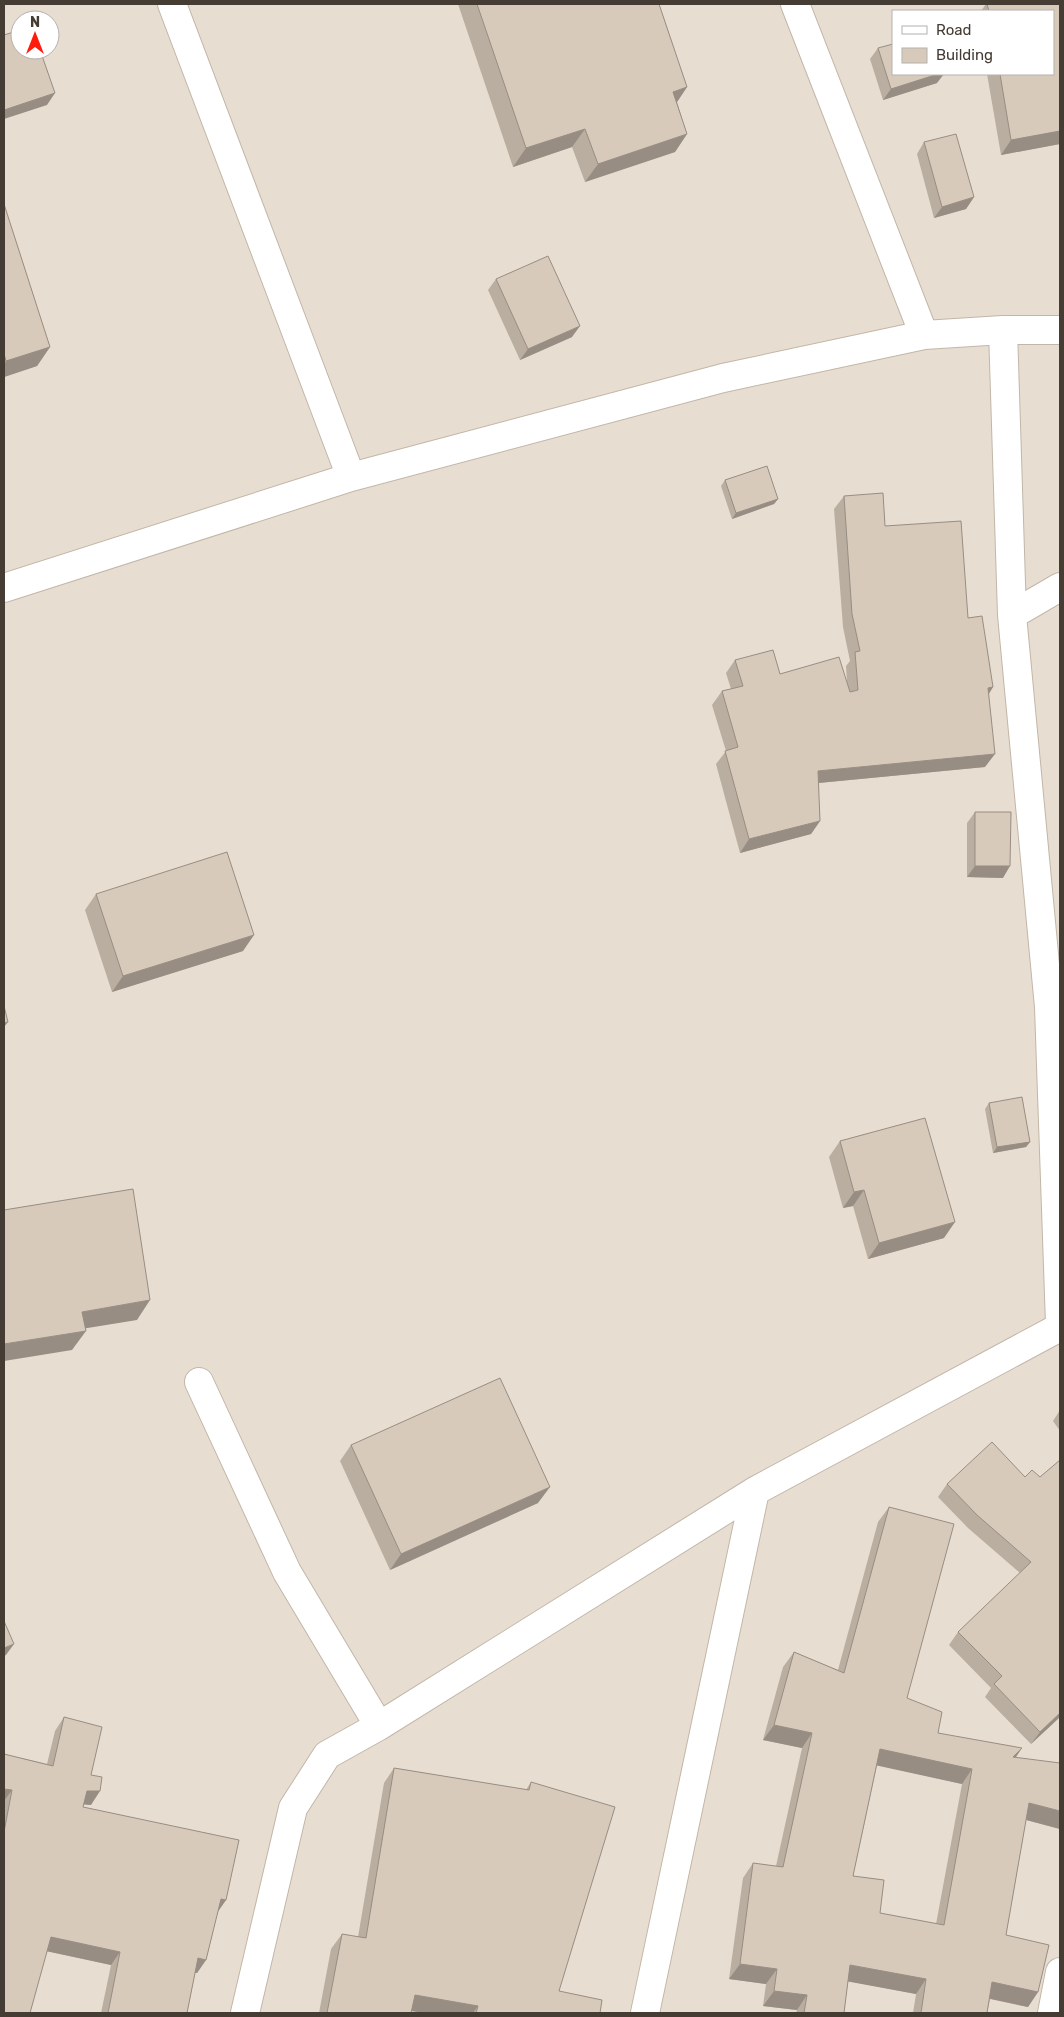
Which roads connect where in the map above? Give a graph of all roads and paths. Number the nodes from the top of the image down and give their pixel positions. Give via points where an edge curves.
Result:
1 (172, 4) edge
2 (795, 4) edge
3 (1002, 330) junction
4 (1060, 330) edge
5 (924, 335) junction
6 (351, 477) junction
7 (1060, 587) edge
8 (4, 588) edge
9 (1012, 615) junction
10 (1055, 1005) edge
11 (1060, 1326) edge
12 (199, 1382) dead end
13 (755, 1491) junction
14 (379, 1726) junction
15 (1060, 1972) edge
16 (245, 2013) edge
17 (646, 2013) edge
18 (1052, 2013) edge

1 - 6 street
2 - 5 street
3 - 4 street
3 - 5 street
3 - 9 street
5 - 6 street via 723,378
6 - 8 street
7 - 9 street
9 - 10 street
10 - 11 street
11 - 13 street
12 - 14 street via 287,1572
13 - 14 street
13 - 17 street
14 - 16 street via 327,1755 293,1808
15 - 18 street

